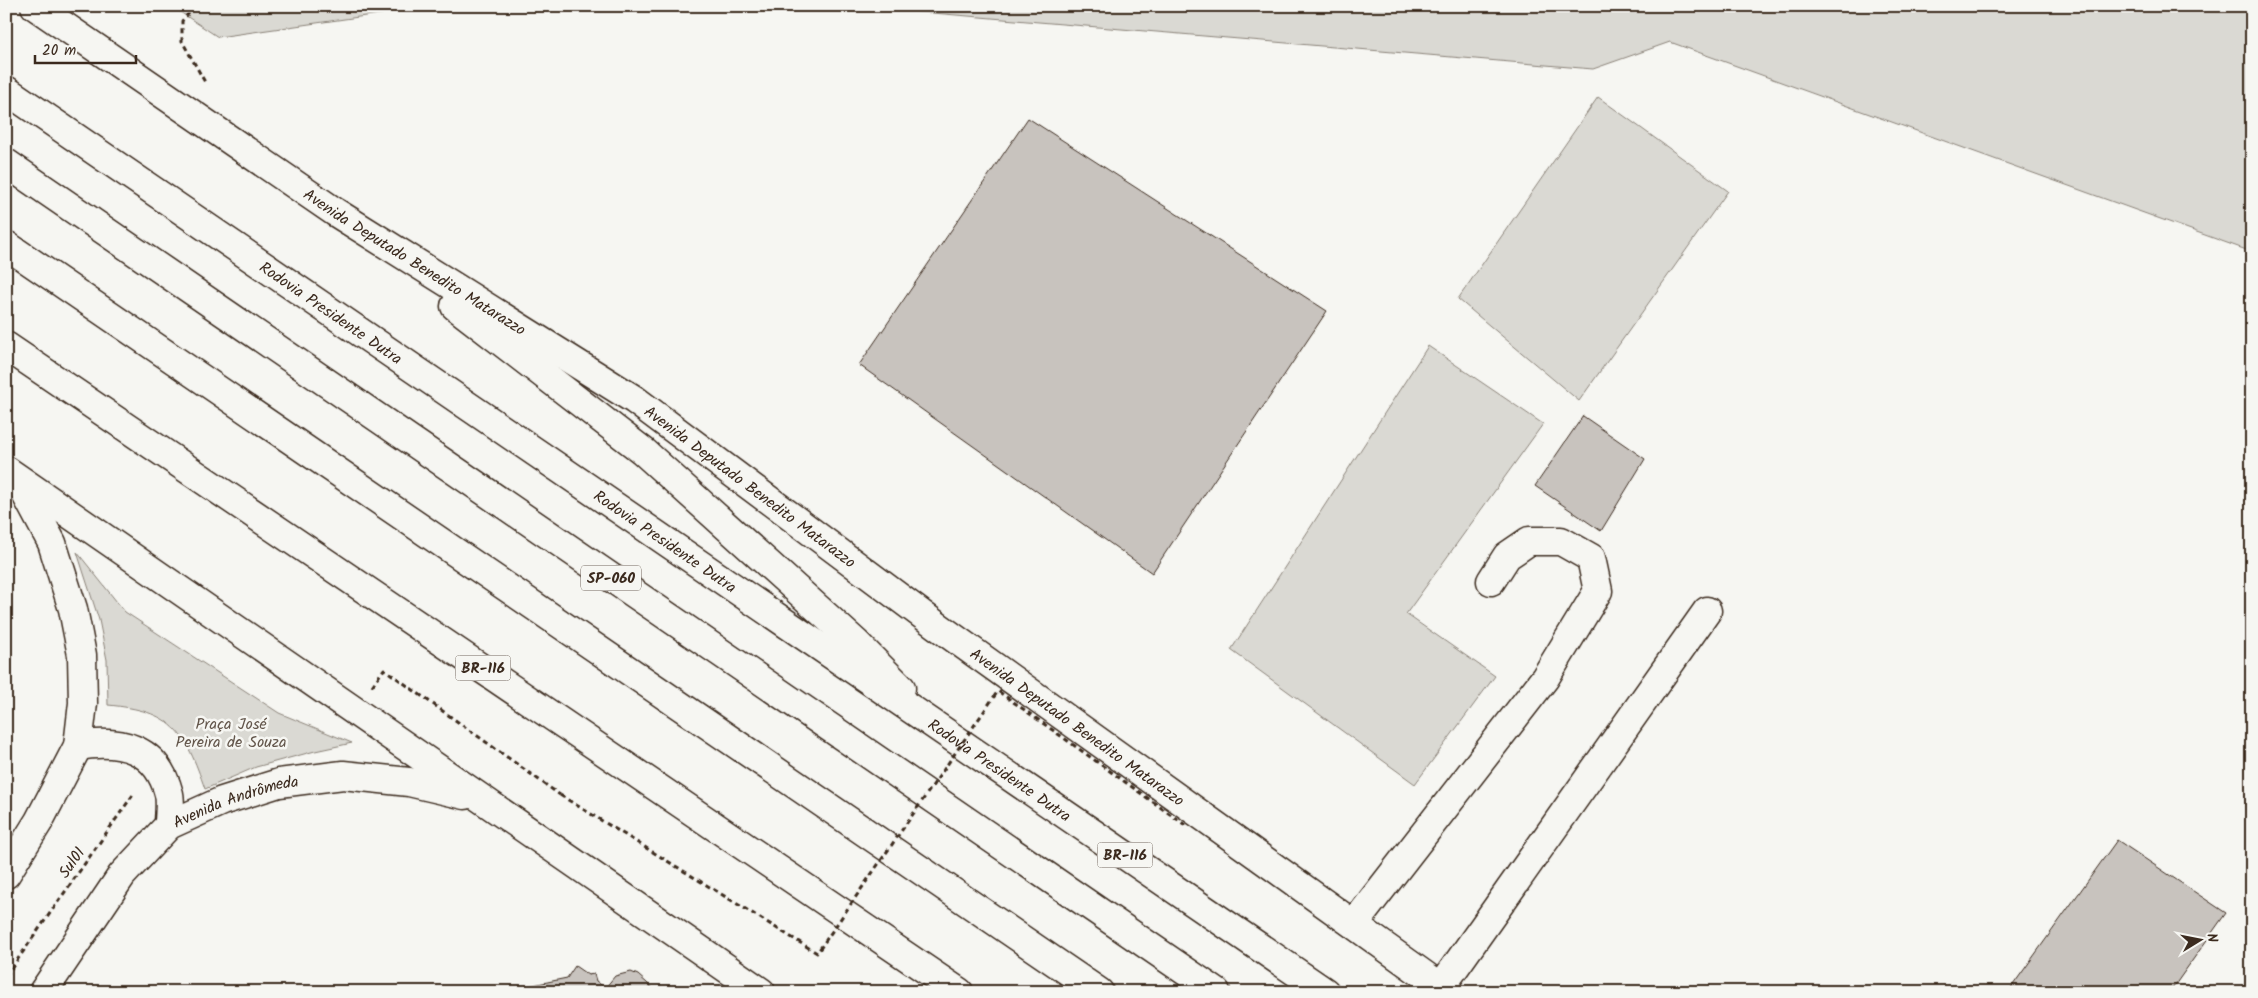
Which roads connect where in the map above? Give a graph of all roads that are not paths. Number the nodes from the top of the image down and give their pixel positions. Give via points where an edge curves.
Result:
1 (36, 6) edge
2 (6, 90) edge
3 (6, 163) edge
4 (335, 212) junction
5 (6, 245) edge
6 (6, 346) edge
7 (12, 475) edge
8 (1491, 581) dead end
9 (1707, 611) dead end
10 (948, 735) junction
11 (78, 746) junction
12 (480, 798) junction
13 (169, 825) junction
14 (6, 874) edge
15 (1354, 924) junction
16 (758, 989) edge
17 (1444, 989) edge
18 (43, 992) edge
19 (959, 992) edge
20 (1099, 992) edge
21 (1216, 992) edge
22 (1325, 992) edge

1 - 4 main road, Avenida Deputado Benedito Matarazzo
2 - 10 main road, Rodovia Presidente Dutra / BR-116
3 - 21 main road, SP-060
4 - 10 main road via 643,451 856,642
4 - 15 main road, Avenida Deputado Benedito Matarazzo via 635,400 936,625
5 - 20 main road
6 - 19 main road, BR-116
7 - 11 main road via 52,543 73,609 82,656 83,703
7 - 12 main road
8 - 15 main road via 1506,556 1529,541 1561,541 1591,558 1598,591 1545,678
9 - 17 main road
10 - 22 main road, Rodovia Presidente Dutra / BR-116
11 - 13 main road via 100,742 127,745 155,762 170,794
11 - 14 main road via 39,821
12 - 13 main road, Avenida Andrômeda via 409,782 343,775 278,783 222,801
12 - 16 main road
13 - 18 main road, Avenida Andrômeda via 122,875
15 - 17 main road, Avenida Deputado Benedito Matarazzo

